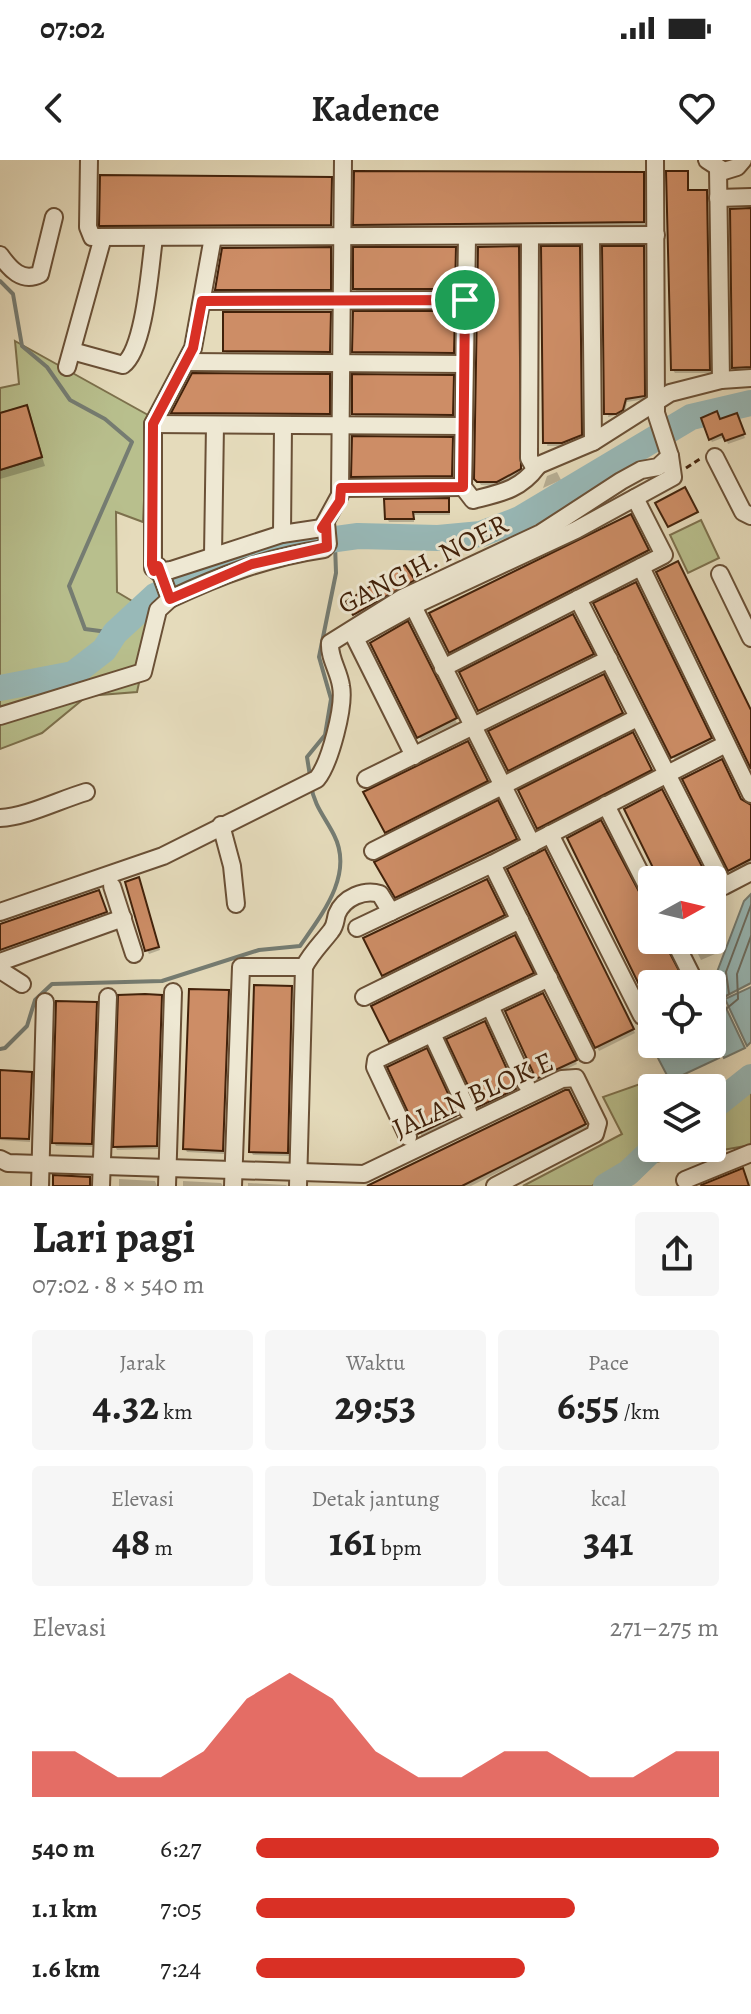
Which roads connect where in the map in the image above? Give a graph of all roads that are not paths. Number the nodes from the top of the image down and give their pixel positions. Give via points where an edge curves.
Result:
1 (89, 160) edge
2 (343, 160) edge
3 (655, 160) edge
4 (743, 160) edge
5 (712, 165) edge
6 (751, 197) edge
7 (718, 198) junction
8 (54, 217) dead end
9 (656, 235) junction
10 (591, 236) junction
11 (103, 237) junction
12 (213, 237) junction
13 (530, 237) junction
14 (154, 238) junction
15 (343, 238) junction
16 (467, 238) junction
17 (0, 255) edge
18 (465, 300) junction
19 (202, 301) junction
20 (343, 301) junction
21 (187, 362) junction
22 (343, 363) junction
23 (465, 364) junction
24 (751, 378) edge
25 (721, 380) junction
26 (656, 408) junction
27 (153, 424) junction
28 (215, 425) junction
29 (283, 426) junction
30 (342, 426) junction
31 (464, 426) junction
32 (593, 442) junction
33 (669, 452) junction
34 (715, 457) road end
35 (533, 463) junction
36 (463, 487) junction
37 (341, 488) junction
38 (641, 495) junction
39 (751, 516) edge
40 (325, 532) junction
41 (282, 534) junction
42 (213, 555) junction
43 (641, 567) junction
44 (720, 574) dead end
45 (158, 575) junction
46 (170, 598) junction
47 (578, 599) junction
48 (413, 606) junction
49 (751, 638) edge
50 (609, 659) junction
51 (443, 668) junction
52 (0, 716) edge
53 (637, 718) junction
54 (473, 727) junction
55 (726, 744) junction
56 (414, 756) junction
57 (665, 775) junction
58 (366, 779) dead end
59 (503, 786) junction
60 (86, 792) dead end
61 (751, 794) edge
62 (606, 805) junction
63 (0, 818) edge
64 (221, 825) junction
65 (550, 834) junction
66 (532, 844) junction
67 (373, 851) dead end
68 (492, 864) junction
69 (638, 868) edge
70 (751, 872) edge
71 (112, 886) dead end
72 (236, 904) dead end
73 (0, 912) edge
74 (391, 912) junction
75 (123, 918) junction
76 (520, 920) junction
77 (357, 928) dead end
78 (134, 954) dead end
79 (0, 962) edge
80 (304, 967) junction
81 (0, 970) edge
82 (549, 978) junction
83 (22, 984) dead end
84 (173, 992) dead end
85 (108, 997) dead end
86 (364, 997) dead end
87 (45, 1002) dead end
88 (490, 1006) junction
89 (638, 1008) edge
90 (432, 1034) junction
91 (586, 1054) dead end
92 (526, 1084) dead end
93 (468, 1111) dead end
94 (408, 1137) dead end
95 (751, 1153) edge
96 (0, 1159) edge
97 (40, 1163) junction
98 (101, 1164) junction
99 (168, 1165) junction
100 (233, 1168) junction
101 (299, 1178) edge
102 (685, 1180) dead end
103 (366, 1182) edge
104 (40, 1186) edge
105 (101, 1186) edge
106 (167, 1186) edge
107 (233, 1186) edge
108 (495, 1186) edge

1 - 11 street via 88,227 92,237
2 - 15 street
3 - 9 street
4 - 5 street via 731,170
5 - 7 street
6 - 7 street
7 - 25 street
8 - 17 street via 40,274 19,275
9 - 10 street
9 - 26 street
10 - 13 street
10 - 32 street
11 - 14 street
11 - 14 street via 69,359 123,365 138,341
12 - 14 street
12 - 15 street
12 - 19 street
13 - 16 street
13 - 35 street
15 - 16 street
15 - 20 street
16 - 18 street
18 - 20 street
18 - 23 street
19 - 20 street
19 - 21 street
20 - 22 street
21 - 22 street
21 - 27 street
22 - 23 street
22 - 30 street
23 - 31 street
24 - 25 street
25 - 26 street via 670,393
26 - 32 street
26 - 33 street
27 - 28 street
27 - 45 street
28 - 29 street
28 - 42 street
29 - 30 street
29 - 41 street
30 - 31 street
30 - 37 street
31 - 36 street
32 - 35 street
33 - 38 street via 673,477
33 - 64 street, GANG H. NOER via 658,467 621,481 541,533 402,598 330,643 342,693 334,736 309,782
34 - 39 street via 743,512
35 - 36 street via 526,483 491,496 473,500
36 - 37 street
37 - 40 street
38 - 43 street via 664,555
38 - 48 street
40 - 41 street
40 - 46 street via 324,549 252,564
41 - 42 street
42 - 45 street
43 - 47 street
43 - 55 street
44 - 49 street
45 - 46 street
46 - 52 street via 158,610 146,667 139,675
47 - 50 street
47 - 51 street
48 - 51 street
48 - 56 street via 354,641
50 - 53 street
50 - 54 street
51 - 54 street
53 - 57 street
53 - 59 street
54 - 56 street
54 - 59 street
55 - 57 street
55 - 61 street
56 - 58 street
57 - 62 street
57 - 70 street via 724,886
59 - 66 street
59 - 67 street
60 - 63 street via 18,817
62 - 65 street
62 - 69 street
64 - 72 street
64 - 73 street, GANG H. NOER via 163,856
65 - 66 street
65 - 89 street
66 - 68 street
68 - 74 street
68 - 76 street
71 - 75 street
74 - 77 street
74 - 80 street via 380,894 359,894 341,907 334,928 315,946
75 - 78 street
75 - 79 street
76 - 82 street
76 - 86 street
80 - 100 street via 241,967
80 - 101 street
81 - 83 street
82 - 88 street
82 - 91 street
84 - 99 street
85 - 98 street
87 - 97 street
88 - 90 street
88 - 92 street
90 - 93 street
90 - 94 street via 376,1060
95 - 102 street
96 - 97 street
97 - 98 street
97 - 104 street
98 - 99 street
98 - 105 street
99 - 100 street
99 - 106 street
100 - 101 street
100 - 107 street
101 - 103 street
103 - 108 street, JALAN BLOK E via 562,1079 576,1078 598,1123 595,1134

